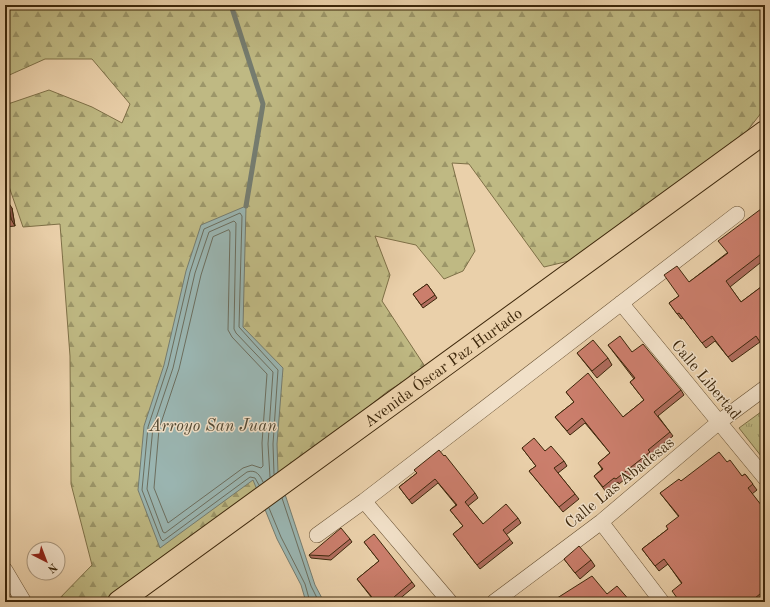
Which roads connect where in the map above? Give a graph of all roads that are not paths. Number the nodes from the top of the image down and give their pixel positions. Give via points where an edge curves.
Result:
1 (765, 132) edge
2 (737, 214) dead end
3 (621, 303) junction
4 (765, 388) edge
5 (719, 422) junction
6 (765, 478) edge
7 (364, 500) junction
8 (601, 522) junction
9 (317, 534) dead end
10 (5, 570) edge
11 (24, 602) edge
12 (119, 602) edge
13 (450, 602) edge
14 (494, 602) edge
15 (662, 602) edge

1 - 12 main road, Avenida Óscar Paz Hurtado
2 - 3 street
3 - 5 street, Calle Libertad
3 - 7 street
4 - 5 street, Calle Las Abadesas
5 - 6 street, Calle Libertad
5 - 8 street, Calle Las Abadesas
7 - 9 street
7 - 13 street
8 - 14 street, Calle Las Abadesas
8 - 15 street
10 - 11 street

